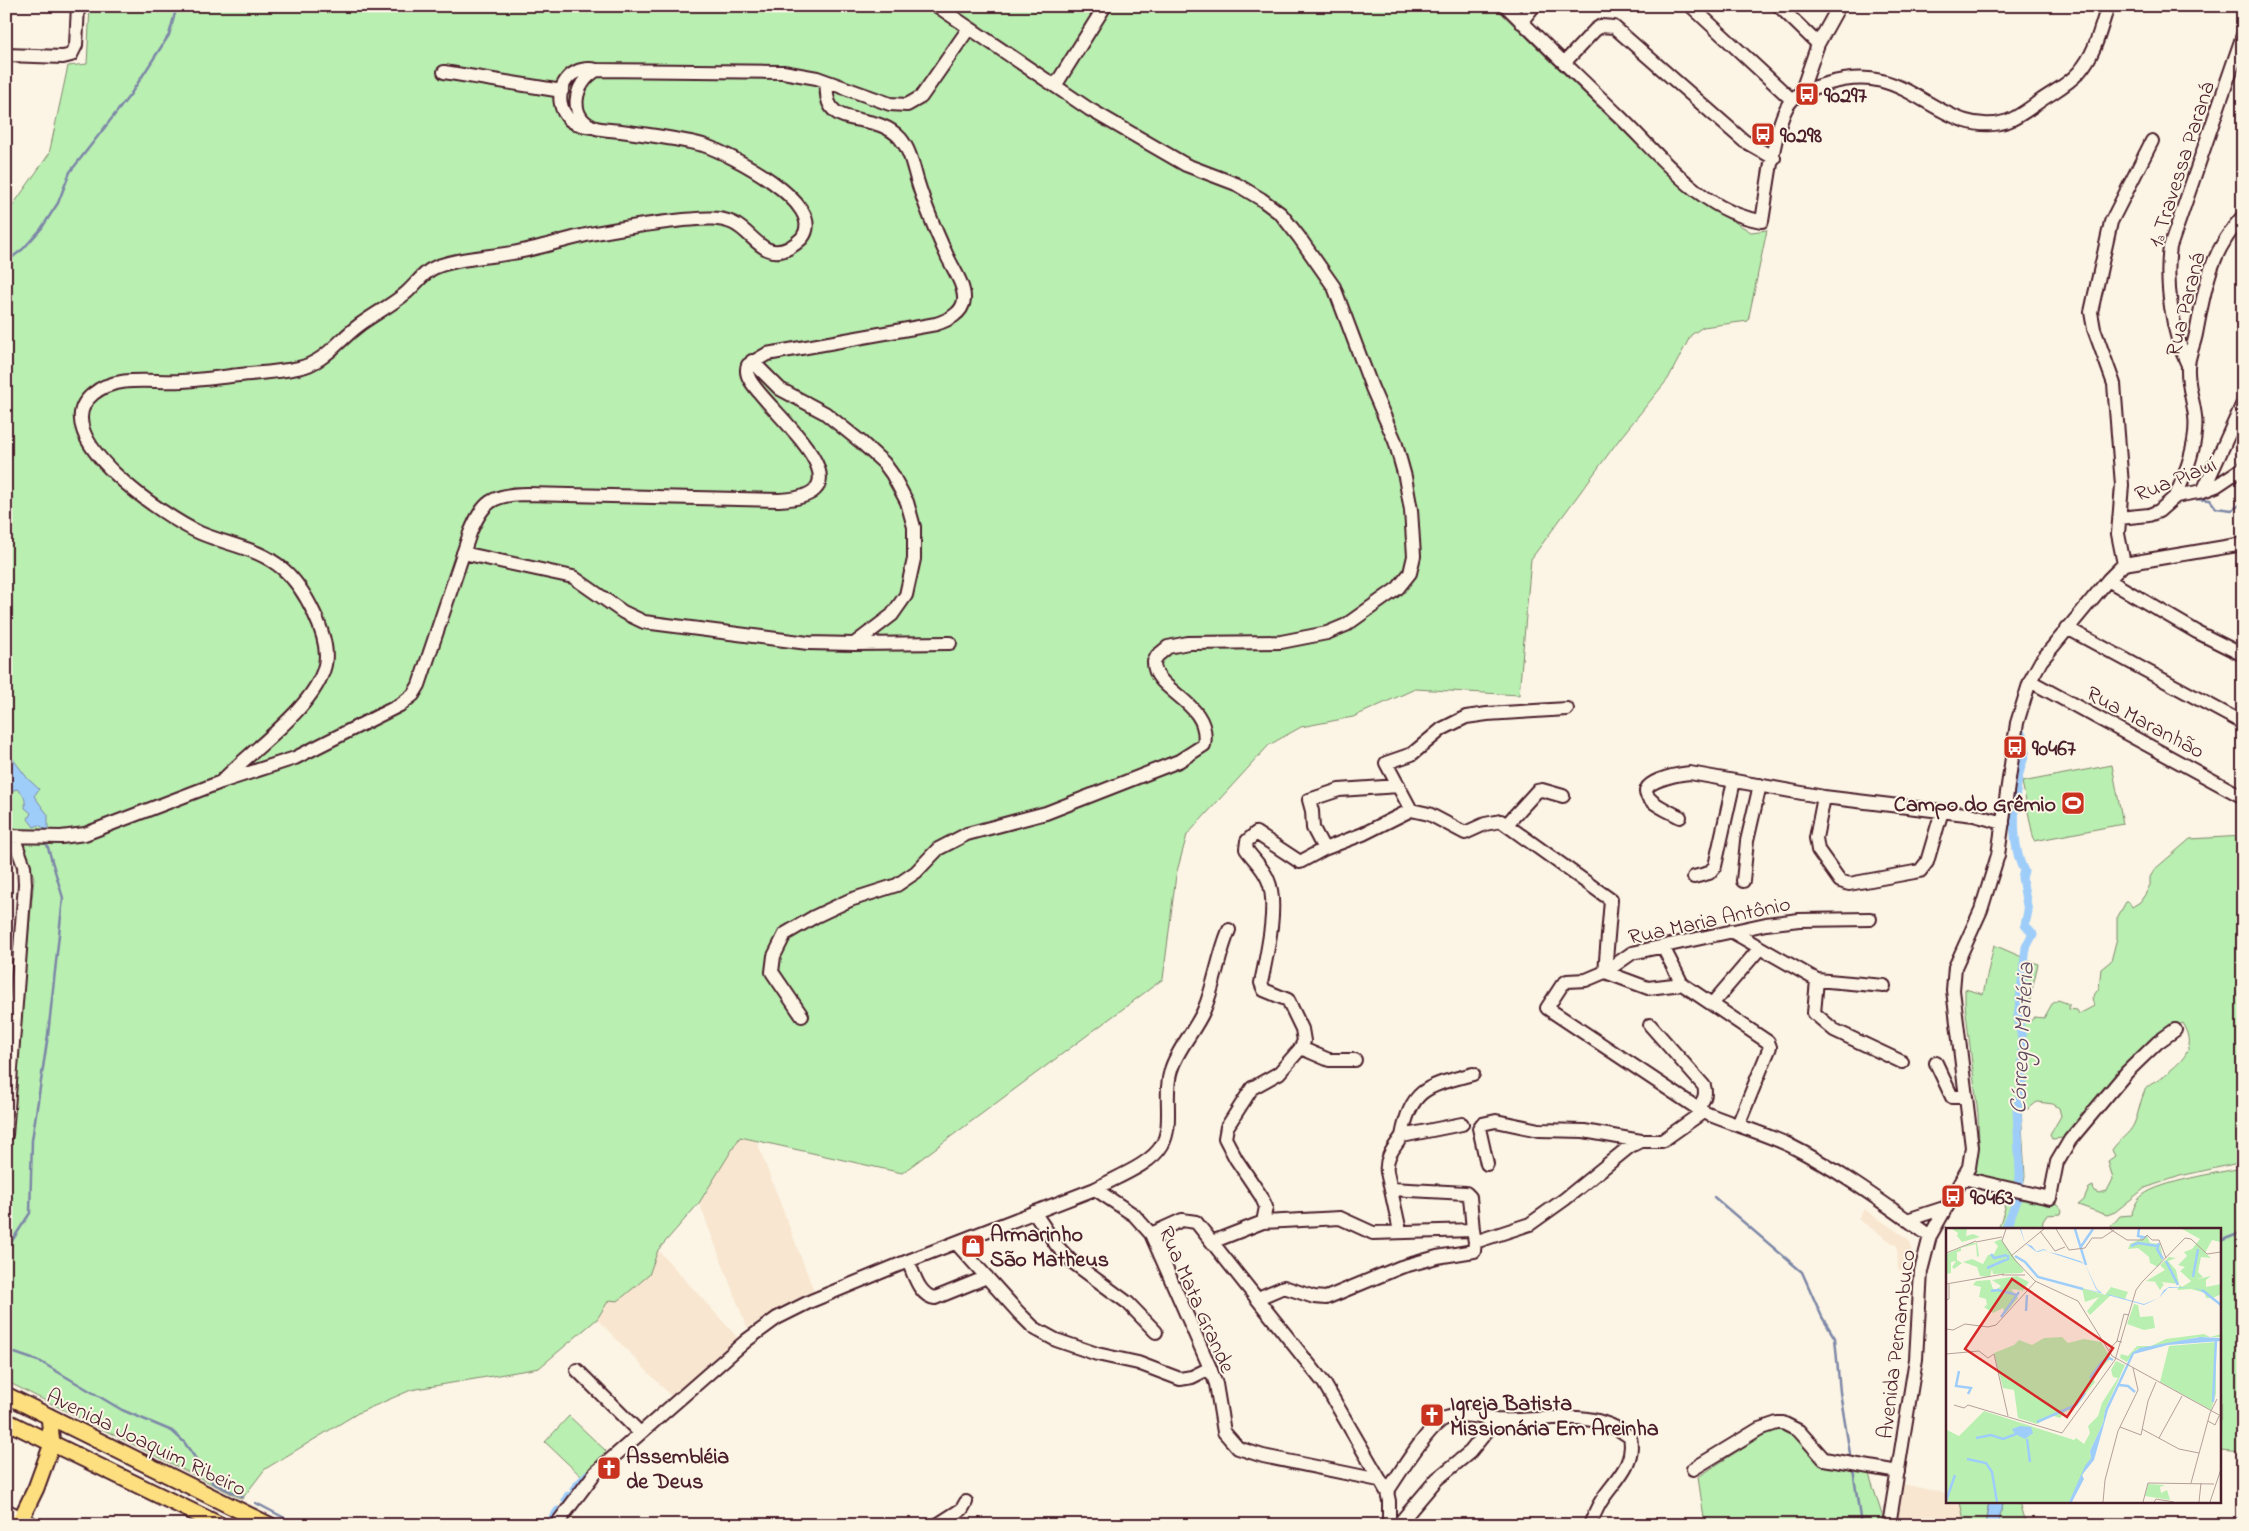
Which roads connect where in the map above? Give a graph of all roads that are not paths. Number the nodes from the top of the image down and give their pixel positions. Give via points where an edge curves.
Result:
1 (78, 6) edge
2 (938, 6) edge
3 (1105, 6) edge
4 (1506, 6) edge
5 (1534, 6) edge
6 (1691, 6) edge
7 (1779, 6) edge
8 (1839, 6) edge
9 (2108, 6) edge
10 (1522, 22) junction
11 (969, 28) junction
12 (2243, 35) edge
13 (1818, 44) junction
14 (6, 55) edge
15 (1564, 63) junction
16 (597, 70) junction
17 (444, 72) dead end
18 (827, 83) junction
19 (1055, 86) junction
20 (562, 91) junction
21 (1796, 97) junction
22 (593, 127) junction
23 (2152, 141) dead end
24 (1774, 158) junction
25 (2243, 216) edge
26 (752, 361) junction
27 (2188, 365) junction
28 (2243, 403) edge
29 (2243, 468) edge
30 (2203, 491) junction
31 (2176, 496) junction
32 (2119, 518) junction
33 (2243, 544) edge
34 (463, 553) junction
35 (2124, 564) junction
36 (2108, 580) junction
37 (2067, 628) junction
38 (950, 643) dead end
39 (854, 644) junction
40 (2243, 655) edge
41 (2030, 681) junction
42 (1567, 709) dead end
43 (2243, 723) edge
44 (1734, 781) junction
45 (221, 782) junction
46 (1760, 785) junction
47 (1399, 786) junction
48 (1563, 796) dead end
49 (1824, 797) junction
50 (2243, 797) edge
51 (1410, 810) junction
52 (1942, 811) junction
53 (1680, 817) dead end
54 (2003, 822) junction
55 (1507, 824) junction
56 (14, 836) edge
57 (1324, 849) junction
58 (1694, 877) dead end
59 (1743, 881) dead end
60 (1870, 919) dead end
61 (1229, 930) dead end
62 (1731, 931) junction
63 (1664, 947) junction
64 (1760, 948) junction
65 (1605, 972) junction
66 (1817, 980) junction
67 (1682, 984) junction
68 (1884, 986) dead end
69 (1712, 1004) junction
70 (802, 1016) dead end
71 (1650, 1025) dead end
72 (2175, 1030) dead end
73 (1301, 1048) junction
74 (1355, 1060) dead end
75 (1902, 1062) dead end
76 (1936, 1063) dead end
77 (9, 1074) edge
78 (1473, 1074) dead end
79 (1966, 1097) junction
80 (1700, 1110) junction
81 (1462, 1124) dead end
82 (1738, 1125) junction
83 (6, 1135) edge
84 (1402, 1136) junction
85 (1641, 1141) junction
86 (1487, 1164) dead end
87 (1964, 1178) junction
88 (1095, 1189) junction
89 (1391, 1189) junction
90 (1947, 1207) junction
91 (1034, 1212) junction
92 (1908, 1220) junction
93 (1263, 1222) junction
94 (1400, 1231) junction
95 (1151, 1234) junction
96 (1930, 1236) junction
97 (1474, 1241) junction
98 (1212, 1242) junction
99 (956, 1243) junction
100 (908, 1261) junction
101 (987, 1278) junction
102 (1255, 1294) junction
103 (1156, 1332) dead end
104 (1210, 1368) junction
105 (577, 1370) dead end
106 (6, 1395) edge
107 (49, 1416) junction
108 (1499, 1420) junction
109 (6, 1421) edge
110 (640, 1432) junction
111 (52, 1444) junction
112 (1693, 1469) dead end
113 (1898, 1472) junction
114 (1379, 1480) junction
115 (1387, 1492) junction
116 (966, 1502) dead end
117 (6, 1510) edge
118 (25, 1522) edge
119 (220, 1525) edge
120 (269, 1525) edge
121 (556, 1525) edge
122 (937, 1525) edge
123 (1389, 1525) edge
124 (1398, 1525) edge
125 (1590, 1525) edge
126 (1889, 1525) edge

1 - 14 street via 76,45 71,55
2 - 11 street
3 - 19 street
4 - 10 street
5 - 10 street
6 - 21 street
7 - 13 street
8 - 13 street
9 - 21 street via 2092,52 2080,71 2010,120 1984,125 1967,122 1892,84 1871,79 1833,82
10 - 15 street
11 - 18 street via 927,90 914,102 899,106
11 - 19 street
12 - 27 street, 1ª Travessa Paraná via 2170,247 2168,272 2176,330
13 - 21 street
15 - 24 street via 1595,30 1614,27 1744,140
15 - 24 street via 1693,187 1730,212 1762,221
16 - 18 street via 782,72
16 - 20 street via 574,72 567,78
16 - 22 street via 584,79 576,102 581,115
17 - 20 street
18 - 26 street via 826,97 834,111 841,116 880,124 899,137 906,147 929,214 959,280 964,301 955,315 936,324 766,354
19 - 70 street via 1186,165 1236,184 1261,198 1281,214 1299,236 1334,287 1395,441 1411,510 1414,556 1410,573 1398,588 1369,609 1327,633 1281,642 1188,643 1162,651 1154,662 1156,673 1200,718 1206,732 1204,745 1179,761 1046,813 967,834 938,849 916,872 897,885 850,900 814,916 785,934 774,956 772,972
20 - 22 street via 563,108 571,121
21 - 24 street via 1786,109
22 - 45 street via 678,139 725,154 794,200 806,218 804,236 785,250 774,252 764,249 731,222 705,218 598,232 516,253 440,264 400,298 357,326 320,359 308,365 182,381 115,383 94,392 81,406 80,423 87,442 118,478 165,514 200,533 243,546 284,569 296,583 323,634 327,654 316,686 288,720
23 - 32 street via 2112,222 2091,312 2114,384 2121,470
25 - 27 street, Rua Paraná via 2215,255
26 - 34 street via 746,370 750,381 794,430 819,467 818,485 812,492 803,497 779,500 502,495 485,505 479,513
26 - 39 street via 780,389 824,413 873,452 892,474 911,514 915,551 906,595 892,615
27 - 31 street, Rua Paraná via 2195,424 2188,466
28 - 30 street
29 - 30 street, Rua Piauí
30 - 31 street, Rua Piauí
31 - 32 street, Rua Piauí via 2149,515
32 - 35 street via 2118,539
33 - 35 street
34 - 39 street via 573,577 623,612 644,622 808,643
34 - 45 street via 413,695 400,705 295,758
35 - 36 street, Avenida Pernambuco
36 - 37 street, Avenida Pernambuco
36 - 40 street
37 - 41 street, Avenida Pernambuco
37 - 43 street
38 - 39 street
41 - 50 street, Rua Maranhão
41 - 54 street, Avenida Pernambuco via 2017,723
42 - 47 street via 1487,714 1454,723 1412,754 1386,762
44 - 46 street
44 - 53 street via 1690,773 1667,776 1650,784 1647,796
44 - 58 street via 1715,866 1709,873
45 - 56 street via 85,834
46 - 49 street
46 - 59 street via 1747,841
47 - 51 street
47 - 57 street via 1339,790 1309,800 1312,828
48 - 55 street via 1537,791
49 - 52 street
49 - 52 street via 1816,838 1818,850 1840,881 1849,884 1920,871 1927,862
51 - 55 street via 1429,814 1465,833 1485,824 1501,821
51 - 57 street
52 - 54 street
54 - 79 street, Avenida Pernambuco via 1991,881 1955,967 1953,990
55 - 65 street via 1611,900
56 - 77 street via 24,866 25,884
57 - 73 street via 1300,862 1256,833 1247,841 1246,849 1272,888 1270,933 1261,983 1264,990 1288,1000 1302,1029 1304,1041
60 - 62 street, Rua Maria Antônio via 1799,920
61 - 88 street via 1205,1008 1171,1068 1166,1094 1168,1124 1161,1146 1143,1163
62 - 63 street, Rua Maria Antônio
62 - 64 street
63 - 65 street, Rua Maria Antônio via 1632,953
63 - 67 street
64 - 66 street
64 - 69 street
65 - 67 street via 1648,988
65 - 80 street, Rua Maria Antônio via 1586,980 1567,981 1547,1008
66 - 68 street
66 - 75 street via 1814,1013 1834,1030
67 - 69 street
69 - 82 street via 1768,1042 1770,1047
71 - 80 street via 1704,1086 1706,1093
72 - 87 street via 2127,1072 2070,1140 2057,1162 2050,1198
73 - 74 street via 1330,1060
73 - 93 street via 1279,1073 1252,1088 1227,1127 1224,1138 1261,1196 1266,1207
76 - 79 street via 1952,1097
77 - 83 street
78 - 84 street via 1425,1090 1408,1111
79 - 87 street, Avenida Pernambuco via 1972,1147
80 - 82 street
80 - 85 street via 1662,1141
81 - 84 street
82 - 92 street via 1770,1136 1819,1161
84 - 89 street via 1386,1165
85 - 86 street via 1584,1131 1539,1130 1496,1120 1479,1128
85 - 97 street via 1530,1224
87 - 90 street, Avenida Pernambuco
88 - 91 street
88 - 95 street, Rua Mata Grande via 1134,1215
89 - 94 street
89 - 97 street via 1466,1192 1470,1197
90 - 92 street
90 - 96 street, Avenida Pernambuco
91 - 99 street
91 - 103 street via 1071,1261 1128,1303
92 - 96 street
93 - 94 street via 1340,1218 1373,1233
93 - 98 street
94 - 97 street
95 - 98 street via 1182,1220 1196,1222
95 - 104 street, Rua Mata Grande
96 - 113 street, Avenida Pernambuco via 1921,1271 1916,1359
97 - 102 street via 1326,1298 1284,1287
98 - 102 street
99 - 100 street
99 - 101 street
100 - 101 street via 922,1292 930,1298
100 - 110 street via 777,1318
101 - 104 street via 1034,1328 1056,1340 1180,1379
102 - 114 street via 1324,1383
104 - 114 street, Rua Mata Grande via 1224,1432 1238,1448
105 - 110 street
106 - 107 main road, Avenida Joaquim Ribeiro
107 - 111 main road
107 - 120 main road, Avenida Joaquim Ribeiro
108 - 115 street via 1466,1416 1439,1422
108 - 124 street via 1470,1452 1437,1479
108 - 125 street via 1587,1418 1608,1424 1630,1437 1629,1461 1600,1502
109 - 111 main road, Avenida Joaquim Ribeiro
110 - 121 street via 595,1473
111 - 118 main road
111 - 119 main road, Avenida Joaquim Ribeiro
112 - 113 street via 1759,1429 1784,1423 1799,1431 1824,1459
113 - 126 street, Avenida Pernambuco
114 - 115 street
115 - 123 street
116 - 122 street via 962,1509
117 - 118 street

